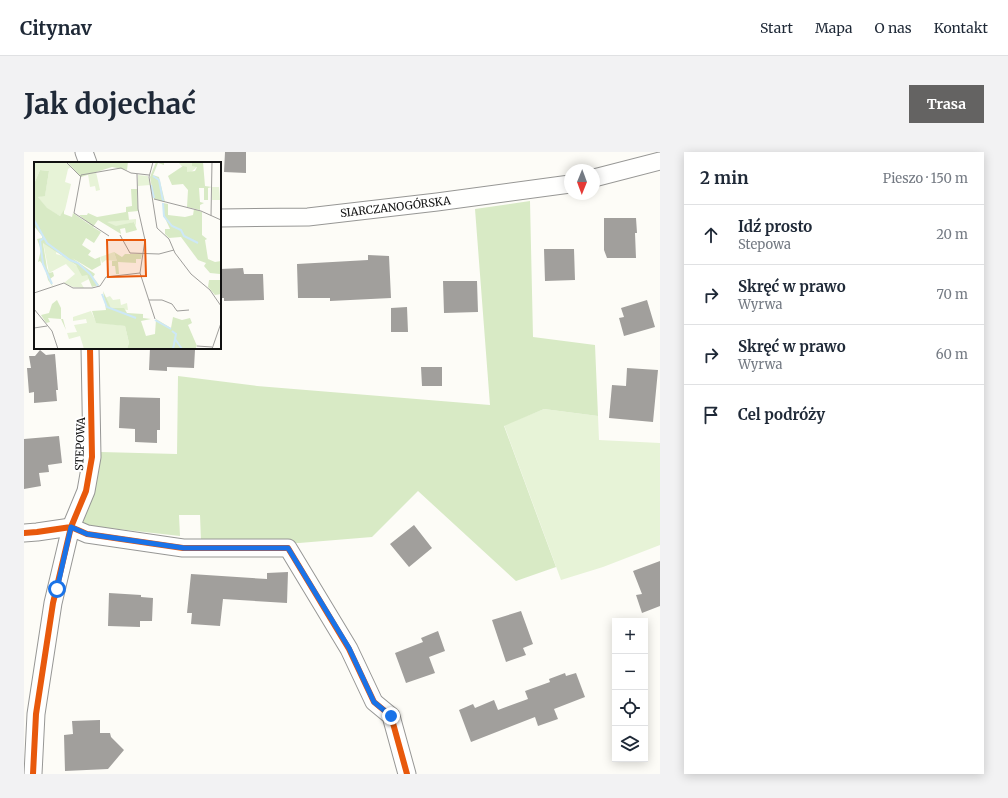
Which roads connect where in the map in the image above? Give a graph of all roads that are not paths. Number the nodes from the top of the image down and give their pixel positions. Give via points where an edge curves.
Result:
1 (84, 152) edge
2 (660, 161) edge
3 (88, 162) edge
4 (600, 176) edge
5 (564, 185) edge
6 (221, 218) edge
7 (90, 349) edge
8 (71, 527) junction
9 (24, 533) edge
10 (33, 774) edge
11 (407, 774) edge

1 - 3 street
2 - 4 street
5 - 6 street, SIARCZANOGÓRSKA via 308,217
7 - 8 street, STEPOWA via 92,457 86,491
8 - 9 street
8 - 10 street, STEPOWA via 53,603 36,714
8 - 11 street via 87,534 184,548 288,548 349,648 374,702 391,716

